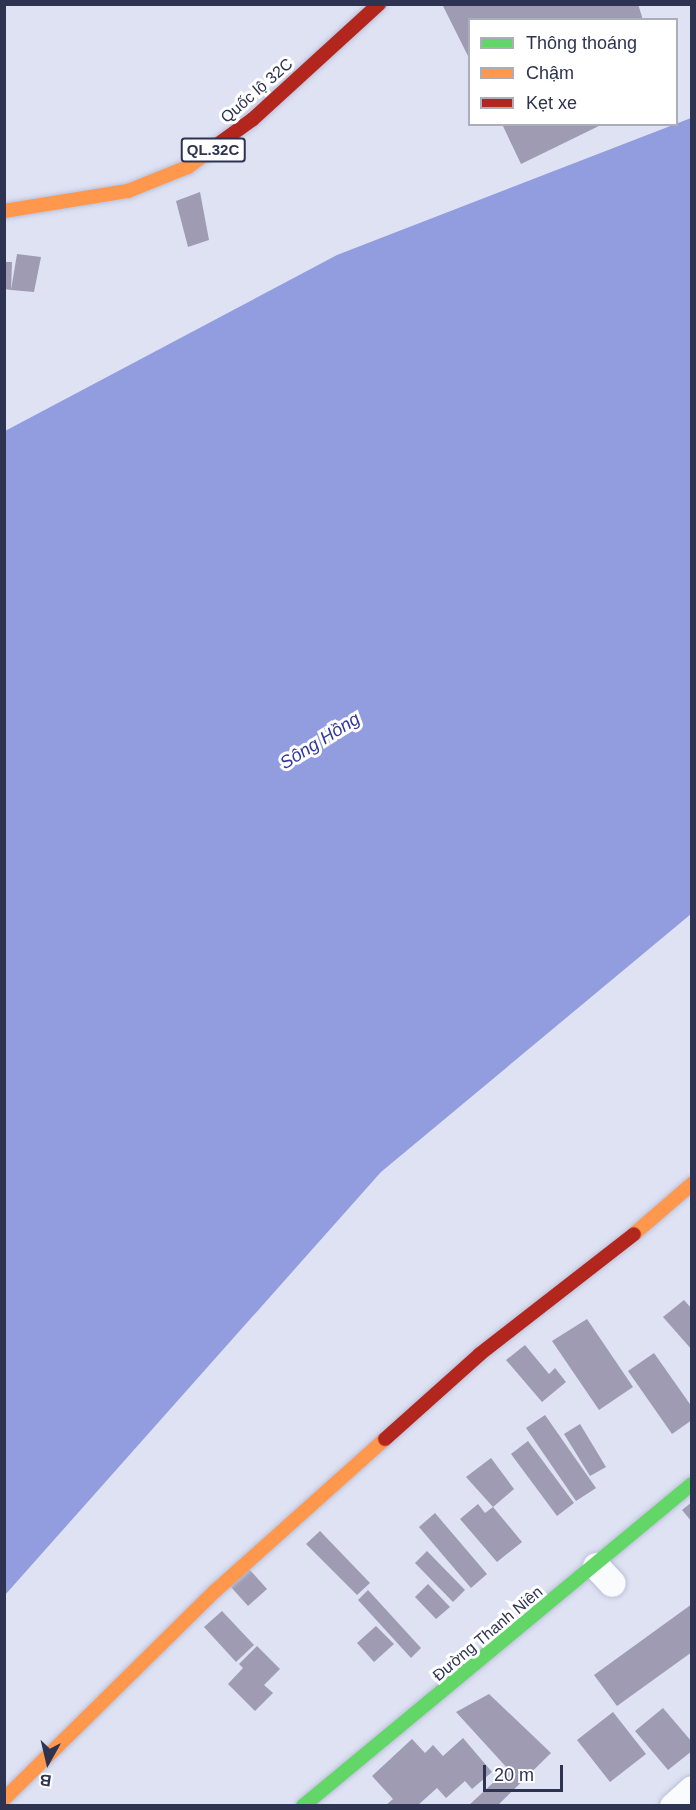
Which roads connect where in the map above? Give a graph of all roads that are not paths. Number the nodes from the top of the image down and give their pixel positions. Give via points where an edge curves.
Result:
1 (379, 4) edge
2 (4, 211) edge
3 (692, 1184) edge
4 (692, 1484) edge
5 (692, 1789) edge
6 (4, 1798) edge
7 (303, 1805) edge
8 (673, 1806) edge

1 - 2 street, Quốc lộ 32C / QL.32C via 253,119 188,167 128,191
3 - 6 street via 645,1226 480,1354 215,1591
4 - 7 street, Đường Thanh Niên via 604,1574
5 - 8 street

